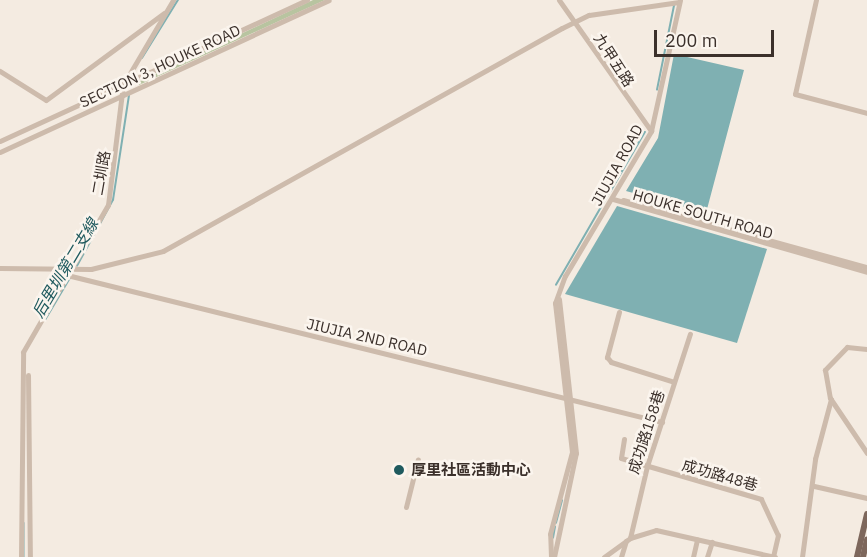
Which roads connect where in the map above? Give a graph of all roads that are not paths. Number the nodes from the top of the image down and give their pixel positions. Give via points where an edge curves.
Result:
1 (173, 0) edge
2 (307, 0) edge
3 (329, 0) edge
4 (559, 0) edge
5 (816, 0) edge
6 (680, 1) edge
7 (166, 12) junction
8 (575, 22) junction
9 (0, 71) edge
10 (123, 85) junction
11 (123, 96) junction
12 (867, 113) edge
13 (651, 131) junction
14 (0, 141) edge
15 (0, 152) edge
16 (613, 199) junction
17 (822, 258) junction
18 (867, 267) edge
19 (0, 268) edge
20 (71, 269) junction
21 (867, 272) edge
22 (67, 275) junction
23 (619, 312) dead end
24 (690, 334) dead end
25 (867, 350) edge
26 (28, 375) dead end
27 (674, 382) junction
28 (568, 399) junction
29 (831, 399) junction
30 (662, 422) junction
31 (624, 439) dead end
32 (867, 453) edge
33 (418, 459) dead end
34 (647, 466) junction
35 (814, 486) junction
36 (867, 498) edge
37 (406, 507) dead end
38 (867, 514) edge
39 (628, 539) junction
40 (697, 539) junction
41 (867, 539) edge
42 (712, 542) junction
43 (21, 557) edge
44 (30, 557) edge
45 (552, 557) edge
46 (604, 557) edge
47 (622, 557) edge
48 (693, 557) edge
49 (708, 557) edge
50 (775, 557) edge
51 (802, 557) edge
52 (857, 557) edge
53 (863, 557) edge

1 - 7 street
2 - 10 street, SECTION 3, HOUKE ROAD
3 - 11 street, SECTION 3, HOUKE ROAD
4 - 8 street, 九甲五路
5 - 12 street via 795,94
6 - 8 street via 625,8
6 - 13 street, JIUJIA ROAD
7 - 9 street via 46,100
7 - 10 street
8 - 13 street, 九甲五路
8 - 20 street via 162,251
10 - 11 street, 二圳路
10 - 14 street, SECTION 3, HOUKE ROAD
11 - 15 street, SECTION 3, HOUKE ROAD
11 - 20 street, 二圳路 via 108,205
13 - 16 street, JIUJIA ROAD
16 - 17 street, HOUKE SOUTH ROAD
16 - 28 street, JIUJIA ROAD via 559,297
17 - 18 street, HOUKE SOUTH ROAD
17 - 21 street, HOUKE SOUTH ROAD
19 - 20 street
20 - 22 street, 二圳路
22 - 28 street, JIUJIA 2ND ROAD
22 - 43 street, 二圳路 via 20,363
23 - 27 street via 607,357 611,362
24 - 27 street, 成功路158巷
25 - 29 street via 847,347 825,370
26 - 44 street
27 - 30 street, 成功路158巷
28 - 30 street, JIUJIA 2ND ROAD
28 - 45 street, JIUJIA ROAD via 576,453
29 - 32 street
29 - 35 street via 815,459
30 - 34 street, 成功路158巷
31 - 34 street, 成功路48巷 via 621,458
33 - 37 street
34 - 39 street, 成功路158巷
34 - 50 street, 成功路48巷 via 761,500 778,535
35 - 36 street
35 - 51 street
38 - 52 main road
39 - 40 street via 656,530
39 - 46 street
39 - 47 street, 成功路158巷
40 - 42 street
40 - 48 street
41 - 53 main road
42 - 49 street
42 - 50 street

